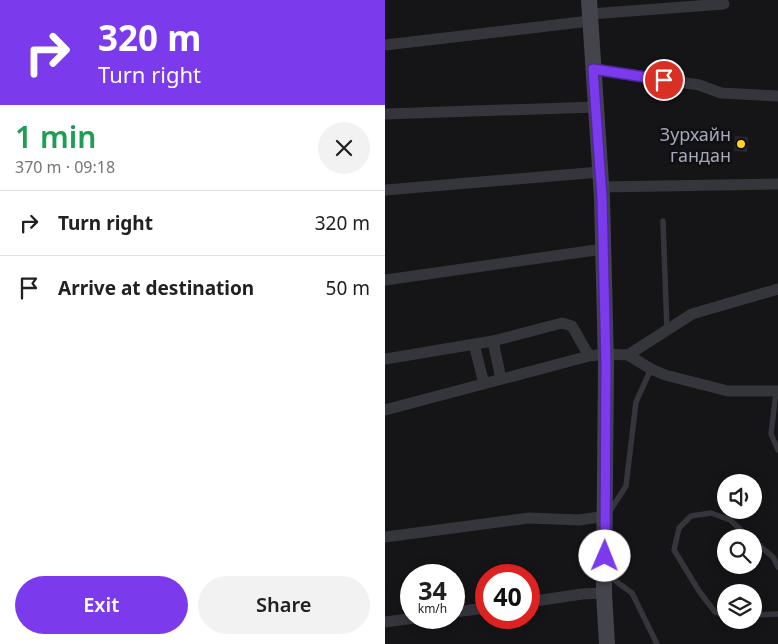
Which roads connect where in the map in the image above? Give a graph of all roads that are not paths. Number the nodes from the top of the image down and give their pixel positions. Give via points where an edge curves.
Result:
1 (724, 4) dead end
2 (589, 12) edge
3 (385, 45) edge
4 (593, 69) junction
5 (778, 96) edge
6 (596, 107) junction
7 (385, 114) edge
8 (601, 179) junction
9 (778, 184) edge
10 (385, 190) edge
11 (663, 221) dead end
12 (603, 249) junction
13 (385, 280) edge
14 (778, 289) edge
15 (667, 331) junction
16 (493, 341) junction
17 (474, 344) junction
18 (606, 354) junction
19 (627, 355) junction
20 (589, 356) junction
21 (385, 358) edge
22 (651, 369) junction
23 (501, 379) junction
24 (484, 384) junction
25 (777, 392) edge
26 (385, 410) edge
27 (778, 450) edge
28 (606, 516) junction
29 (740, 529) edge
30 (385, 538) edge
31 (762, 547) edge
32 (778, 567) edge
33 (605, 573) junction
34 (604, 593) junction
35 (540, 600) edge
36 (717, 613) edge
37 (778, 614) edge
38 (762, 615) edge
39 (400, 620) edge
40 (385, 622) edge
41 (607, 644) edge
42 (657, 644) edge

1 - 2 street
2 - 3 street
2 - 4 street
4 - 5 street via 699,86 721,93
4 - 6 street
6 - 7 street
6 - 8 street
8 - 9 street
8 - 10 street
8 - 12 street
11 - 15 lane
12 - 13 street
12 - 18 street
14 - 15 street via 692,314
15 - 19 street
16 - 17 street
16 - 20 street via 562,323 572,326
16 - 23 street
17 - 21 street
17 - 24 street
18 - 19 street
18 - 20 street
18 - 28 street
19 - 22 street
20 - 23 street
22 - 25 street via 728,391
22 - 28 lane via 636,402 625,486
23 - 24 street
24 - 26 street
25 - 27 lane via 771,434
28 - 30 street via 579,520 529,518
28 - 33 street
29 - 36 lane via 730,520 711,513 691,516 679,528 674,550 699,591
31 - 32 lane
33 - 34 street
33 - 42 lane via 633,593
34 - 35 street
34 - 41 street
37 - 38 lane
39 - 40 street

